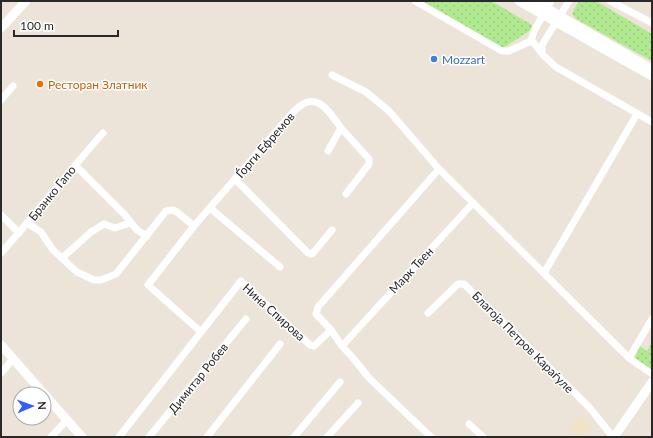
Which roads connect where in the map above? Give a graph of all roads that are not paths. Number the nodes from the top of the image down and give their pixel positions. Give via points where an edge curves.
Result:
1 (26, 1) edge
2 (415, 1) edge
3 (519, 1) edge
4 (534, 1) edge
5 (569, 1) edge
6 (610, 1) edge
7 (547, 8) edge
8 (557, 19) junction
9 (652, 23) edge
10 (1, 28) edge
11 (531, 41) junction
12 (543, 54) junction
13 (652, 69) edge
14 (332, 75) dead end
15 (652, 76) edge
16 (13, 86) dead end
17 (1, 100) edge
18 (637, 114) junction
19 (652, 122) edge
20 (341, 128) junction
21 (103, 133) dead end
22 (328, 151) dead end
23 (74, 165) junction
24 (439, 169) junction
25 (236, 180) junction
26 (346, 194) dead end
27 (473, 203) junction
28 (210, 208) junction
29 (1, 215) edge
30 (28, 223) junction
31 (130, 223) junction
32 (194, 226) junction
33 (332, 230) dead end
34 (19, 233) junction
35 (147, 236) junction
36 (1, 253) edge
37 (62, 258) junction
38 (280, 267) dead end
39 (544, 273) junction
40 (428, 313) dead end
41 (246, 319) dead end
42 (652, 319) edge
43 (331, 330) junction
44 (201, 332) junction
45 (280, 344) dead end
46 (1, 345) edge
47 (342, 346) junction
48 (629, 358) junction
49 (13, 360) junction
50 (1, 373) edge
51 (652, 374) edge
52 (340, 382) dead end
53 (652, 382) edge
54 (37, 386) edge
55 (52, 403) edge
56 (358, 403) dead end
57 (67, 420) junction
58 (469, 424) dead end
59 (51, 437) edge
60 (82, 437) edge
61 (119, 437) edge
62 (149, 437) edge
63 (207, 437) edge
64 (294, 437) edge
65 (327, 437) edge
66 (431, 437) edge
67 (483, 437) edge
68 (614, 437) edge

1 - 10 street
2 - 11 street via 502,51 509,51
3 - 7 street
4 - 7 street
5 - 8 street
6 - 9 street
7 - 8 street
7 - 11 street
8 - 12 street via 542,45
8 - 13 street
8 - 15 street
11 - 12 street
12 - 18 street via 556,67
14 - 24 street via 366,92 389,111
16 - 17 street
18 - 19 street
18 - 39 street
20 - 22 street
20 - 25 street, Ѓорги Ефремов via 321,105 310,102 304,104 293,112
20 - 26 street via 370,161
21 - 23 street, Бранко Гапо
23 - 30 street, Бранко Гапо
23 - 31 street
24 - 27 street
24 - 43 street via 318,307 316,314
25 - 28 street, Ѓорги Ефремов
25 - 33 street via 307,252 313,253
27 - 39 street
27 - 47 street, Марк Твен
28 - 32 street, Ѓорги Ефремов
28 - 38 street
29 - 34 street
30 - 34 street, Бранко Гапо
30 - 37 street via 41,232
31 - 35 street
31 - 37 street via 115,228 104,224
32 - 35 street via 177,212 168,210
32 - 44 street, Ѓорги Ефремов via 148,285
34 - 36 street, Бранко Гапо
35 - 37 street via 116,274 101,280 94,280 77,272
39 - 48 street
40 - 68 street, Благоја Петров Караѓуле via 458,284 464,284 589,408
41 - 62 street, Димитар Робев
42 - 48 street
43 - 44 street, Нина Спирова via 314,346 310,345 241,280
43 - 47 street
44 - 61 street, Нина Спирова
45 - 63 street
46 - 49 street
47 - 66 street via 369,378
48 - 51 street
49 - 50 street
49 - 54 street
52 - 64 street
53 - 68 street
55 - 57 street
56 - 65 street
57 - 59 street
57 - 60 street
58 - 67 street

